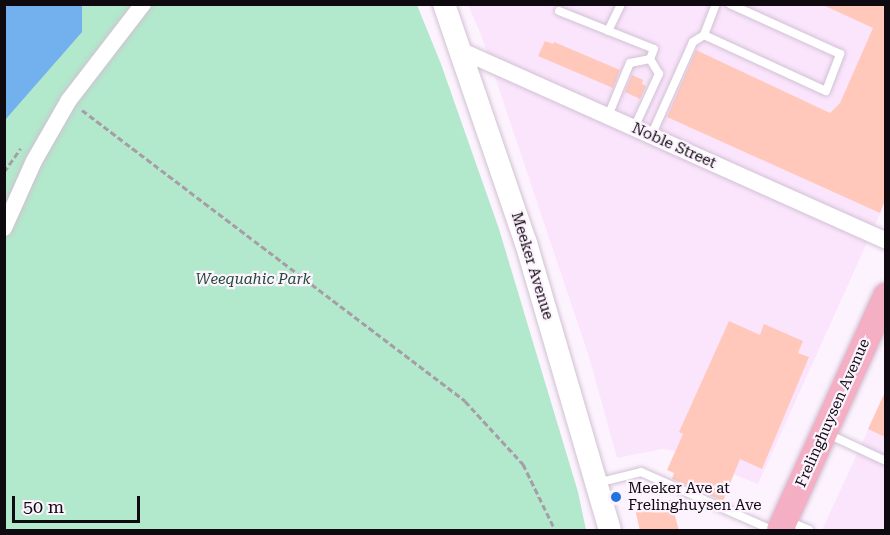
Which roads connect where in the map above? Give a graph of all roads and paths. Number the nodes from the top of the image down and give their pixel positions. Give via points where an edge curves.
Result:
1 (143, 4) edge
2 (444, 4) edge
3 (621, 4) edge
4 (716, 4) edge
5 (730, 4) edge
6 (559, 11) dead end
7 (608, 31) junction
8 (704, 35) junction
9 (462, 51) junction
10 (650, 59) junction
11 (69, 100) junction
12 (608, 116) junction
13 (634, 128) junction
14 (651, 136) junction
15 (4, 228) edge
16 (885, 241) edge
17 (885, 296) edge
18 (824, 433) junction
19 (885, 461) edge
20 (597, 483) junction
21 (779, 527) edge
22 (555, 531) edge
23 (610, 531) edge
24 (809, 531) edge

1 - 11 street
2 - 9 main road, Meeker Avenue
3 - 7 lane
4 - 8 lane
5 - 8 lane via 840,54 826,91
6 - 7 lane
7 - 10 lane via 654,49
8 - 14 lane via 693,42
9 - 12 street, Noble Street
9 - 20 main road, Meeker Avenue via 526,243
10 - 12 lane via 630,63
10 - 13 lane via 659,74
11 - 15 street via 34,161
11 - 22 path via 465,401 523,464
12 - 13 street, Noble Street
13 - 14 street, Noble Street
14 - 16 street, Noble Street
17 - 18 main road, Frelinghuysen Avenue
18 - 19 lane
18 - 21 main road, Frelinghuysen Avenue
20 - 21 lane via 641,472
20 - 23 main road, Meeker Avenue
21 - 24 lane

